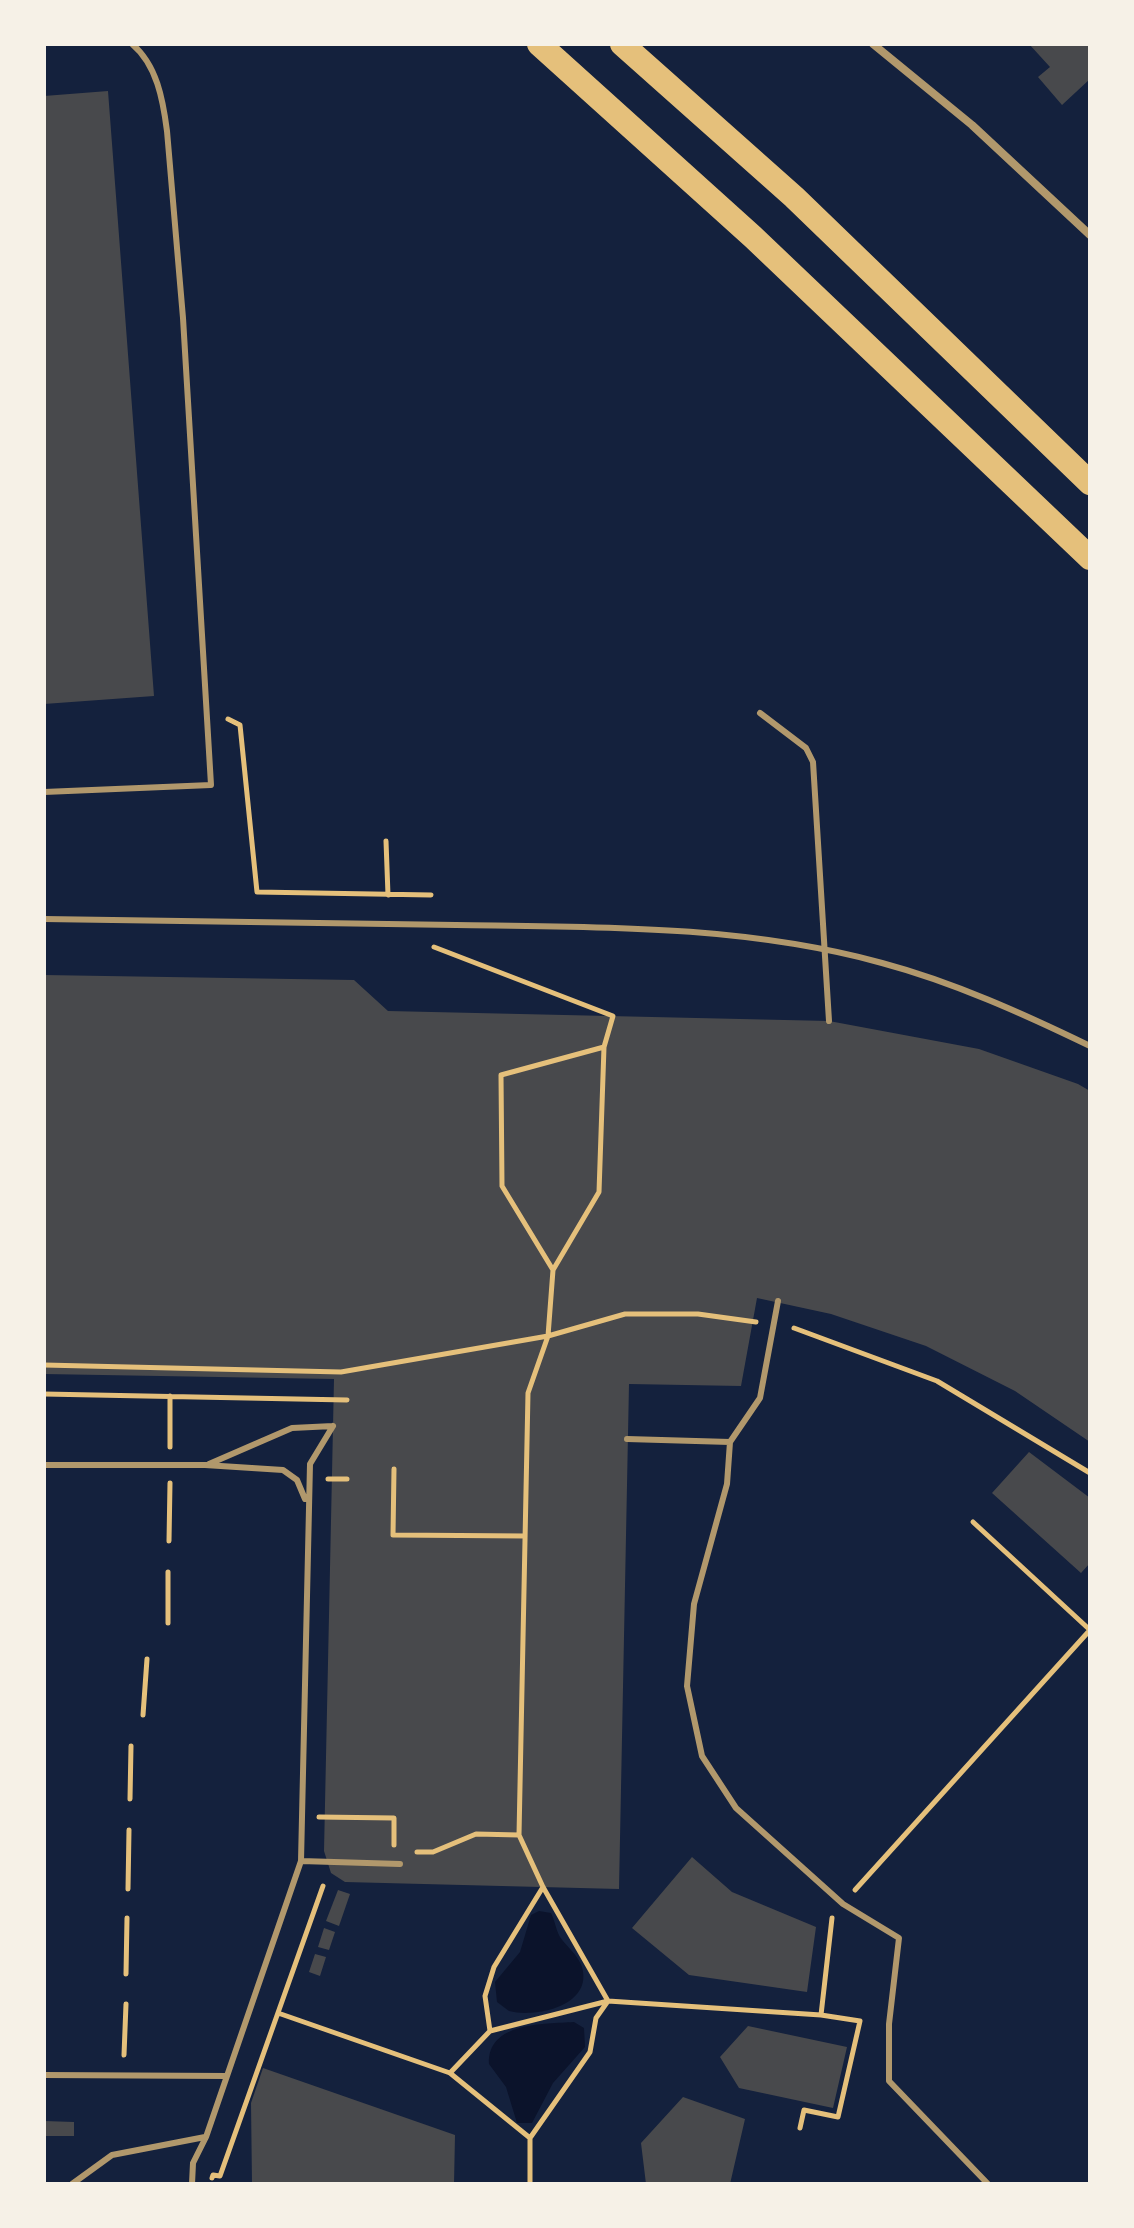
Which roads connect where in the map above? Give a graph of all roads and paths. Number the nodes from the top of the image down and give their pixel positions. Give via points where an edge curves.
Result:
1 (132, 44) edge
2 (539, 44) edge
3 (622, 44) edge
4 (873, 44) edge
5 (1090, 235) edge
6 (1090, 483) edge
7 (1090, 558) edge
8 (207, 709) junction
9 (760, 713) dead end
10 (44, 792) edge
11 (386, 841) dead end
12 (388, 895) junction
13 (431, 895) dead end
14 (44, 919) edge
15 (433, 946) dead end
16 (826, 951) junction
17 (829, 1021) dead end
18 (1090, 1046) edge
19 (604, 1047) junction
20 (553, 1270) junction
21 (778, 1301) dead end
22 (761, 1323) dead end
23 (792, 1328) dead end
24 (548, 1336) junction
25 (44, 1365) edge
26 (44, 1394) edge
27 (170, 1396) junction
28 (347, 1400) dead end
29 (627, 1439) dead end
30 (730, 1442) junction
31 (170, 1453) dead end
32 (44, 1465) edge
33 (205, 1465) junction
34 (394, 1469) dead end
35 (1090, 1473) edge
36 (170, 1482) dead end
37 (307, 1503) junction
38 (973, 1522) dead end
39 (525, 1536) junction
40 (169, 1541) dead end
41 (168, 1572) dead end
42 (168, 1623) dead end
43 (1090, 1630) edge
44 (147, 1659) dead end
45 (143, 1715) dead end
46 (131, 1746) dead end
47 (130, 1799) dead end
48 (302, 1816) junction
49 (129, 1830) dead end
50 (519, 1835) junction
51 (394, 1852) dead end
52 (407, 1852) dead end
53 (301, 1861) junction
54 (400, 1864) dead end
55 (323, 1886) dead end
56 (543, 1887) junction
57 (128, 1889) dead end
58 (855, 1890) dead end
59 (832, 1917) dead end
60 (127, 1918) dead end
61 (126, 1974) dead end
62 (608, 2001) junction
63 (126, 2004) dead end
64 (278, 2013) junction
65 (821, 2015) junction
66 (490, 2031) junction
67 (124, 2061) dead end
68 (450, 2073) junction
69 (44, 2075) edge
70 (227, 2076) junction
71 (800, 2128) dead end
72 (206, 2137) junction
73 (530, 2138) junction
74 (213, 2175) dead end
75 (72, 2184) edge
76 (192, 2184) edge
77 (530, 2184) edge
78 (988, 2184) edge

1 - 8 lane via 153,72 167,131
2 - 7 highway via 753,237
3 - 6 highway via 794,197
4 - 5 street via 972,125
8 - 10 lane via 211,785
8 - 12 path via 240,725 257,892
9 - 16 lane via 806,748 813,762
11 - 12 path
12 - 13 path
14 - 16 lane via 698,932
15 - 19 path via 613,1016
16 - 17 lane
16 - 18 lane via 943,983
19 - 20 path via 599,1192
19 - 20 path via 501,1075 502,1186
20 - 24 path
21 - 30 lane via 760,1398
22 - 24 path via 698,1314 625,1314
23 - 35 path via 937,1381
24 - 25 path via 341,1372
24 - 39 path via 528,1393
26 - 27 path
27 - 28 path
27 - 31 path
29 - 30 lane
30 - 78 lane via 727,1484 694,1604 687,1686 702,1756 736,1808 843,1904 899,1938 889,2081
32 - 33 lane
33 - 37 lane via 283,1470 297,1480
33 - 37 lane via 292,1428 333,1426 310,1464
34 - 39 path via 393,1535
36 - 40 path
37 - 48 lane
38 - 43 path
39 - 50 path
41 - 42 path
43 - 58 path
44 - 45 path
46 - 47 path
48 - 51 path via 394,1818
48 - 53 lane
49 - 57 path
50 - 52 path via 476,1834 433,1852
50 - 56 path
53 - 54 lane
53 - 70 lane
55 - 64 path
56 - 62 path
56 - 66 path via 494,1967 485,1996
59 - 65 path
60 - 61 path
62 - 65 path
62 - 66 path
62 - 73 path via 596,2018 590,2052
63 - 67 path
64 - 68 path
64 - 74 path via 220,2176
65 - 71 path via 860,2021 838,2117 804,2110
66 - 68 path
68 - 73 path
69 - 70 lane
70 - 72 lane
72 - 75 lane via 112,2155
72 - 76 lane via 193,2163
73 - 77 path

